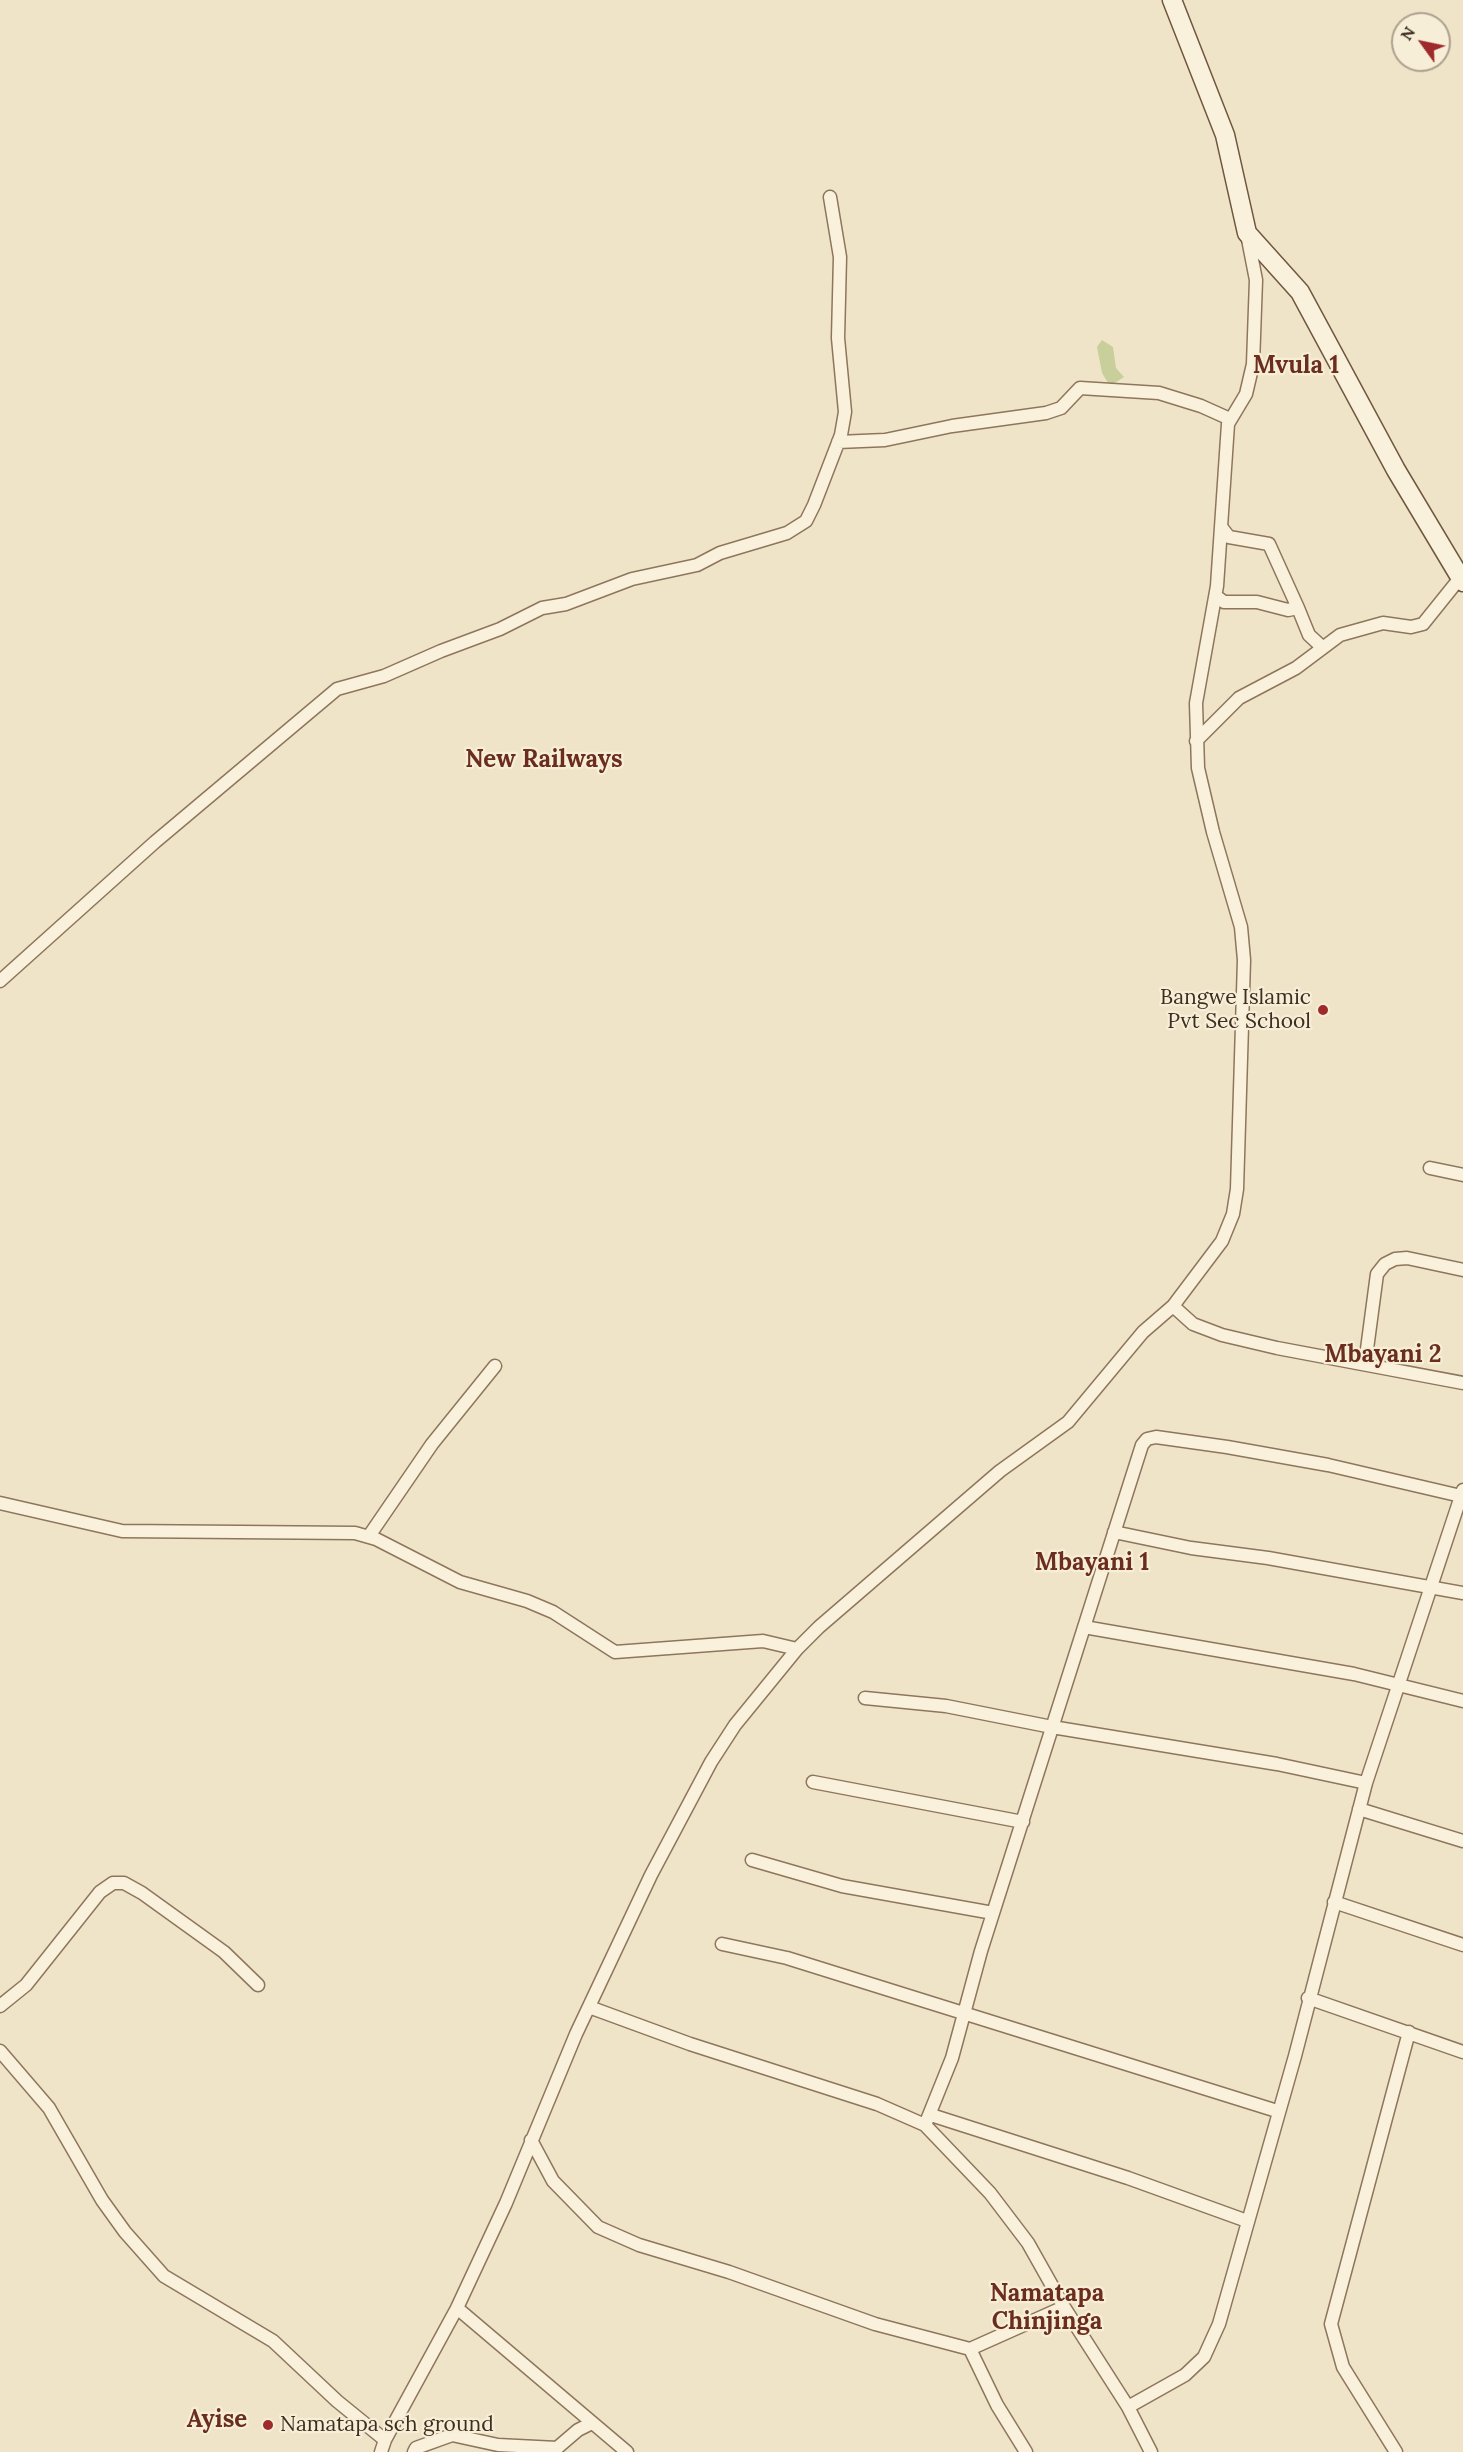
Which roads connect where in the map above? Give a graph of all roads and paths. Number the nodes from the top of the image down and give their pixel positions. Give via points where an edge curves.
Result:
1 (1172, 0) edge
2 (830, 197) dead end
3 (1247, 233) junction
4 (1230, 419) junction
5 (838, 442) junction
6 (1222, 528) junction
7 (1461, 580) edge
8 (1216, 596) junction
9 (1298, 608) junction
10 (1322, 647) junction
11 (1196, 741) junction
12 (0, 981) edge
13 (1430, 1168) dead end
14 (1463, 1175) edge
15 (1463, 1270) edge
16 (1173, 1306) junction
17 (1365, 1364) junction
18 (495, 1366) dead end
19 (1463, 1383) edge
20 (1462, 1493) edge
21 (0, 1503) edge
22 (1114, 1532) junction
23 (369, 1536) junction
24 (1431, 1587) junction
25 (1463, 1593) edge
26 (1084, 1627) junction
27 (797, 1649) junction
28 (1398, 1685) junction
29 (865, 1698) dead end
30 (1463, 1701) edge
31 (1052, 1727) junction
32 (813, 1782) dead end
33 (1366, 1783) junction
34 (1359, 1809) junction
35 (1023, 1822) junction
36 (1463, 1841) edge
37 (752, 1860) dead end
38 (1334, 1902) junction
39 (993, 1913) junction
40 (722, 1944) dead end
41 (1463, 1945) edge
42 (258, 1985) dead end
43 (1308, 1998) junction
44 (0, 2006) edge
45 (589, 2007) junction
46 (965, 2014) junction
47 (1408, 2032) junction
48 (0, 2051) edge
49 (1463, 2052) edge
50 (1277, 2111) junction
51 (928, 2120) junction
52 (531, 2140) junction
53 (1247, 2221) junction
54 (1064, 2307) junction
55 (457, 2308) junction
56 (970, 2349) junction
57 (1128, 2407) junction
58 (592, 2423) junction
59 (383, 2446) edge
60 (414, 2452) edge
61 (627, 2452) edge
62 (1026, 2452) edge
63 (1151, 2452) edge
64 (1396, 2452) edge

1 - 3 street via 1225,135
2 - 5 street via 840,257 838,338 845,412
3 - 4 street via 1256,280 1253,364 1244,399
3 - 7 street via 1300,292 1396,470
4 - 5 street via 1159,393 1080,388 1061,408 1046,413 885,440
4 - 6 street
5 - 12 street via 806,520 787,533 720,553 697,565 632,579 566,604 542,608 384,676 337,689 155,842
6 - 8 street
6 - 9 street via 1229,537 1269,544
7 - 10 street via 1423,624 1368,625 1340,635
8 - 9 street via 1224,602
8 - 11 street via 1197,694
9 - 10 street via 1309,635
10 - 11 street via 1296,668 1239,698
11 - 16 street via 1200,783 1243,942 1237,1189 1233,1214 1222,1241
13 - 14 street
15 - 17 street via 1407,1258 1395,1258 1385,1264 1377,1274
16 - 17 street via 1193,1324 1222,1335
16 - 27 street via 1143,1332 1068,1422 1000,1471
17 - 19 street
18 - 23 street via 432,1444
20 - 22 street via 1328,1465 1156,1437 1147,1439 1138,1452
20 - 24 street
21 - 23 street via 122,1531 337,1531
22 - 24 street
22 - 26 street
23 - 27 street via 460,1582 553,1612 615,1652 764,1641
24 - 25 street
24 - 28 street
26 - 28 street
26 - 31 street
27 - 45 street via 747,1709 711,1762 651,1875
28 - 30 street
28 - 33 street
29 - 31 street via 946,1706
31 - 33 street via 1232,1755
31 - 35 street
32 - 35 street
33 - 34 street
34 - 36 street
34 - 38 street
35 - 39 street
37 - 39 street via 842,1886
38 - 41 street
38 - 43 street
39 - 46 street
40 - 46 street via 787,1958
42 - 44 street via 224,1952 124,1882 113,1883 100,1892 26,1985
43 - 47 street
43 - 50 street
45 - 51 street via 690,2044
45 - 52 street
46 - 50 street
46 - 51 street
47 - 49 street
47 - 64 street via 1331,2324 1343,2367
48 - 59 street via 49,2108 102,2199 164,2276 273,2341
50 - 53 street
51 - 53 street via 1128,2178
51 - 54 street via 1028,2243
52 - 55 street
52 - 56 street via 561,2191 609,2233 875,2324
53 - 57 street via 1219,2324 1204,2357 1185,2375
54 - 56 street
54 - 57 street
55 - 58 street
55 - 59 street
56 - 62 street via 997,2405
57 - 63 street
58 - 60 street via 557,2448 498,2445 452,2435
58 - 61 street

